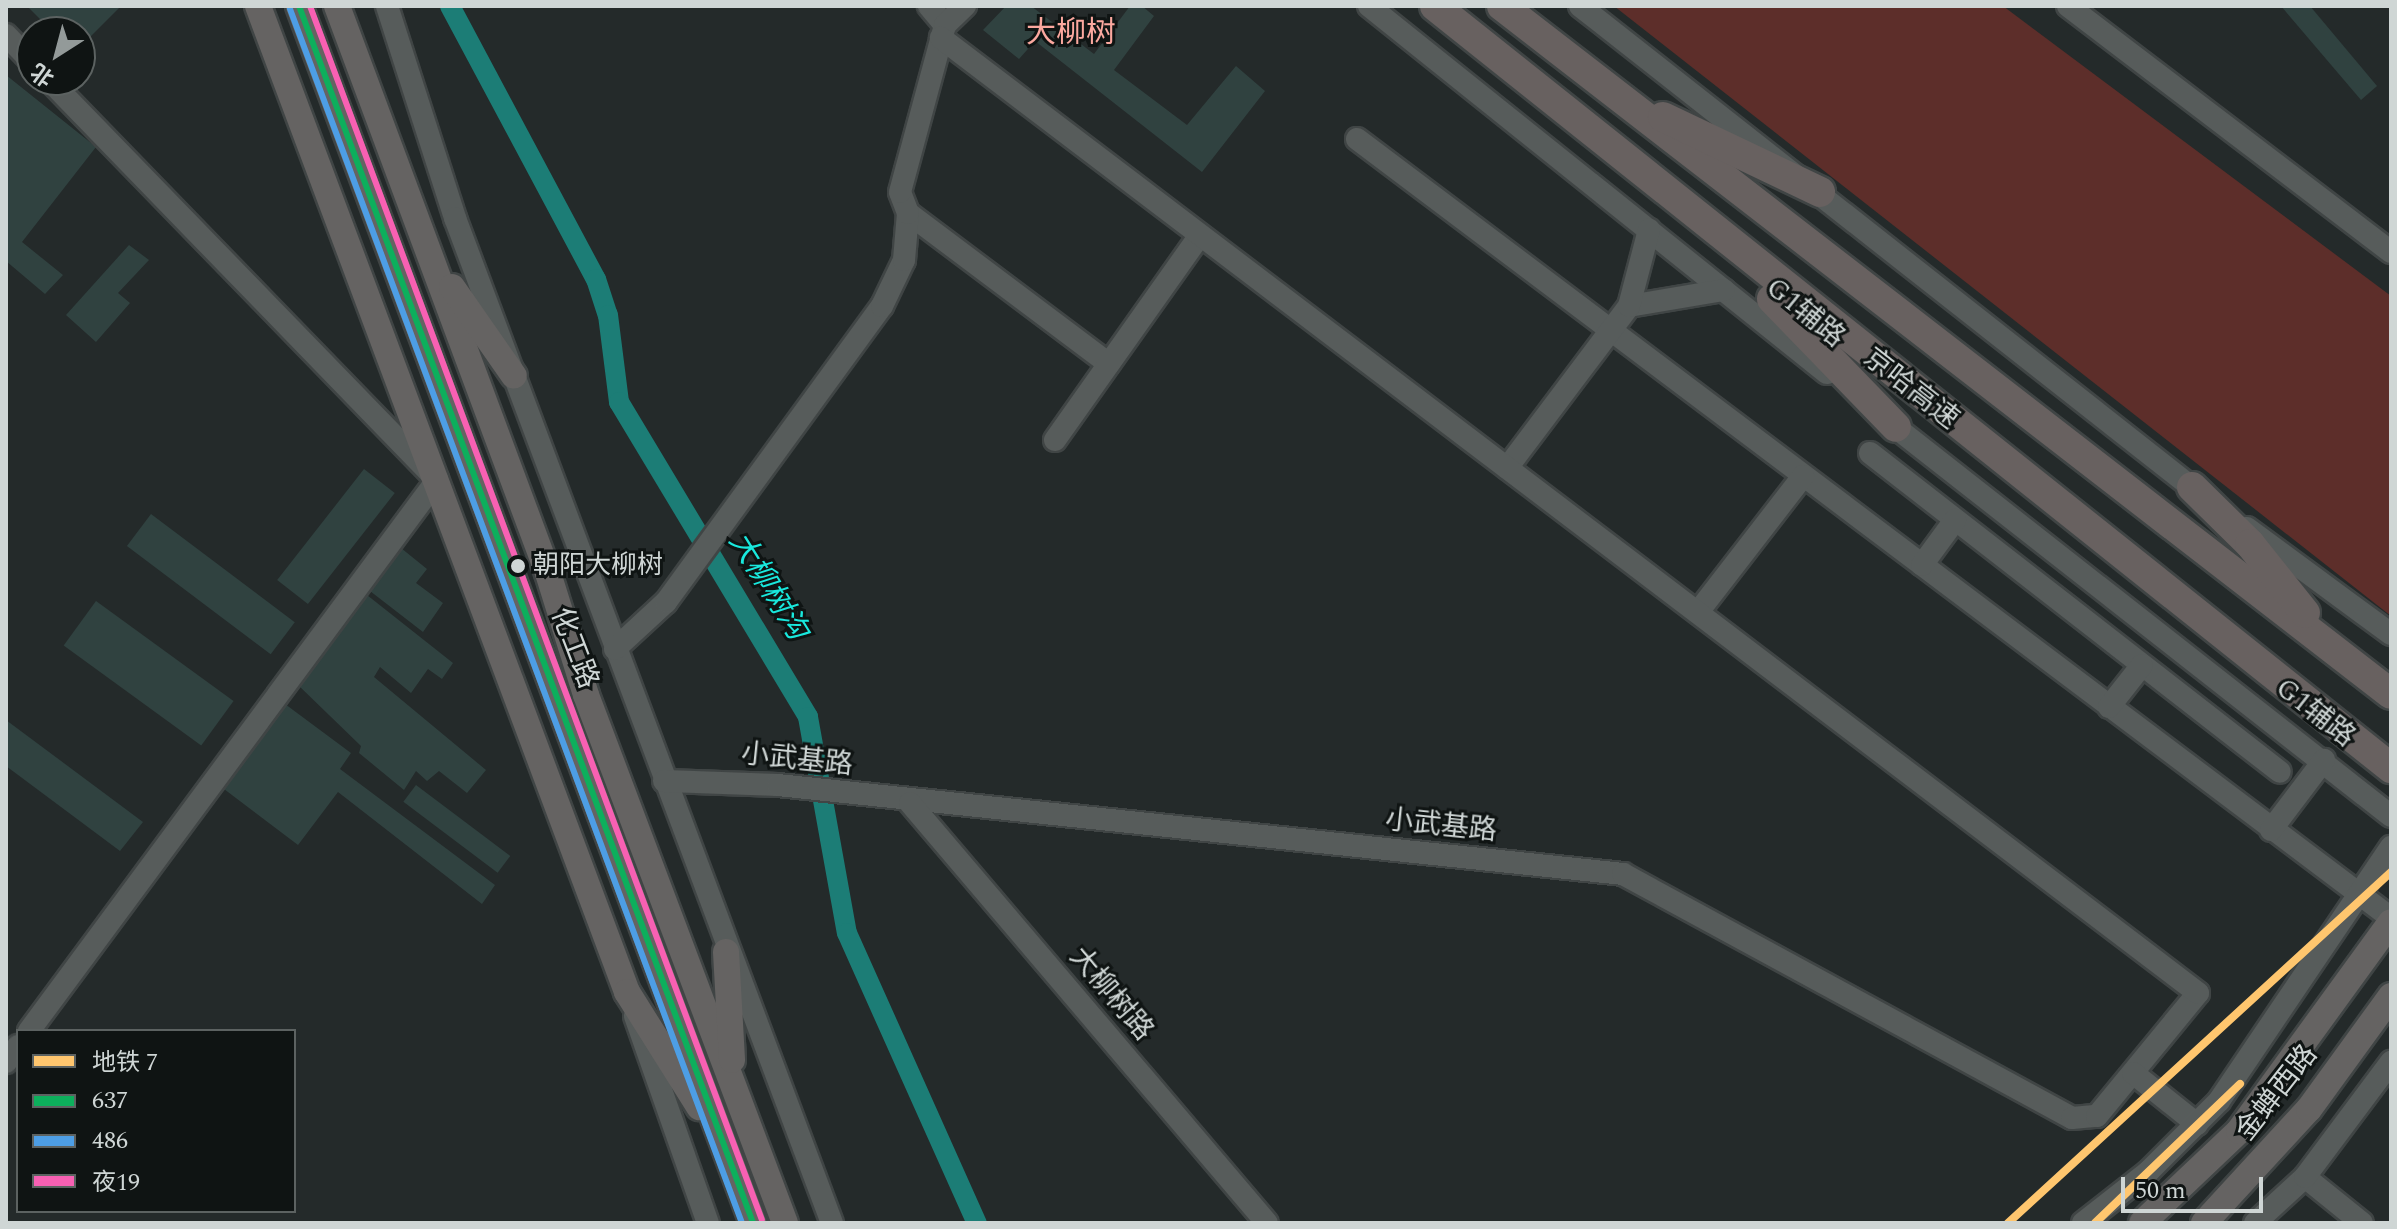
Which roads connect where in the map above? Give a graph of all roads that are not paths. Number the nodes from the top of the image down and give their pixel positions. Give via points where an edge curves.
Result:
1 (258, 6) edge
2 (299, 6) edge
3 (337, 6) edge
4 (387, 6) edge
5 (929, 6) edge
6 (965, 6) edge
7 (1369, 6) edge
8 (1435, 6) edge
9 (1502, 6) edge
10 (1580, 6) edge
11 (2068, 6) edge
12 (943, 32) junction
13 (1610, 91) junction
14 (65, 96) edge
15 (333, 96) junction
16 (1357, 139) dead end
17 (1820, 192) junction
18 (908, 213) junction
19 (1693, 217) junction
20 (1649, 230) junction
21 (1200, 235) junction
22 (348, 243) junction
23 (2391, 252) edge
24 (430, 256) junction
25 (1724, 290) junction
26 (1629, 306) junction
27 (1611, 331) junction
28 (1109, 364) junction
29 (514, 376) junction
30 (1896, 427) junction
31 (1055, 440) dead end
32 (1870, 453) dead end
33 (1507, 468) junction
34 (1803, 476) junction
35 (437, 480) junction
36 (2192, 487) junction
37 (1955, 520) junction
38 (1922, 565) junction
39 (1698, 612) junction
40 (2391, 634) edge
41 (615, 649) junction
42 (2142, 665) junction
43 (2386, 690) edge
44 (2109, 707) junction
45 (2324, 760) junction
46 (2391, 768) edge
47 (2280, 772) dead end
48 (664, 781) junction
49 (910, 803) junction
50 (2391, 816) edge
51 (2271, 830) junction
52 (2391, 847) edge
53 (2359, 897) junction
54 (2389, 923) edge
55 (726, 952) junction
56 (627, 992) junction
57 (2391, 996) edge
58 (30, 1029) edge
59 (2391, 1062) edge
60 (2133, 1073) junction
61 (734, 1087) junction
62 (2197, 1124) junction
63 (730, 1156) junction
64 (2305, 1177) junction
65 (708, 1223) edge
66 (753, 1223) edge
67 (785, 1223) edge
68 (832, 1223) edge
69 (1267, 1223) edge
70 (2083, 1223) edge
71 (2142, 1223) edge
72 (2204, 1223) edge
73 (2255, 1223) edge
74 (2362, 1223) edge

1 - 22 main road
2 - 15 main road, 化工路
3 - 24 main road, 化工路
4 - 29 street via 432,154
5 - 12 street
6 - 12 street
7 - 20 street, G1辅路
8 - 19 highway, 京哈高速
9 - 13 highway, 京哈高速
10 - 17 street
11 - 23 street
12 - 18 street via 900,192
12 - 21 street
13 - 17 highway
13 - 43 highway, 京哈高速
14 - 35 street
15 - 22 main road
15 - 63 main road, 化工路
16 - 27 street
17 - 36 street
18 - 28 street
18 - 41 street via 904,260 882,306 680,583
19 - 30 highway
19 - 46 highway, 京哈高速
20 - 25 street, G1辅路
20 - 26 street
21 - 28 street
21 - 33 street
22 - 35 main road
24 - 29 main road
24 - 61 main road, 化工路
25 - 26 street
25 - 30 street, G1辅路
26 - 27 street
27 - 33 street
27 - 34 street
28 - 31 street
29 - 41 street
30 - 45 street, G1辅路
32 - 37 street
33 - 39 street
34 - 38 street
34 - 39 street
35 - 56 main road
35 - 58 street
36 - 40 street
36 - 43 highway
37 - 38 street
37 - 42 street
38 - 44 street
39 - 60 street, 小武基路 via 2198,993
41 - 48 street
42 - 44 street
42 - 47 street
44 - 51 street
45 - 50 street, G1辅路
45 - 51 street
48 - 49 street, 小武基路 via 778,785
48 - 55 street
49 - 60 street, 小武基路 via 1623,874 2072,1118 2097,1116
49 - 69 street, 大柳树路
51 - 53 street
52 - 53 street
53 - 54 street
53 - 62 street
54 - 71 main road, 金蝉西路 via 2239,1131
55 - 61 main road
55 - 68 street
56 - 63 main road
56 - 65 street
57 - 72 main road, 金蝉西路 via 2309,1109
59 - 64 street
60 - 62 street
61 - 67 main road, 化工路
62 - 70 street
63 - 66 main road, 化工路
64 - 73 street
64 - 74 street

